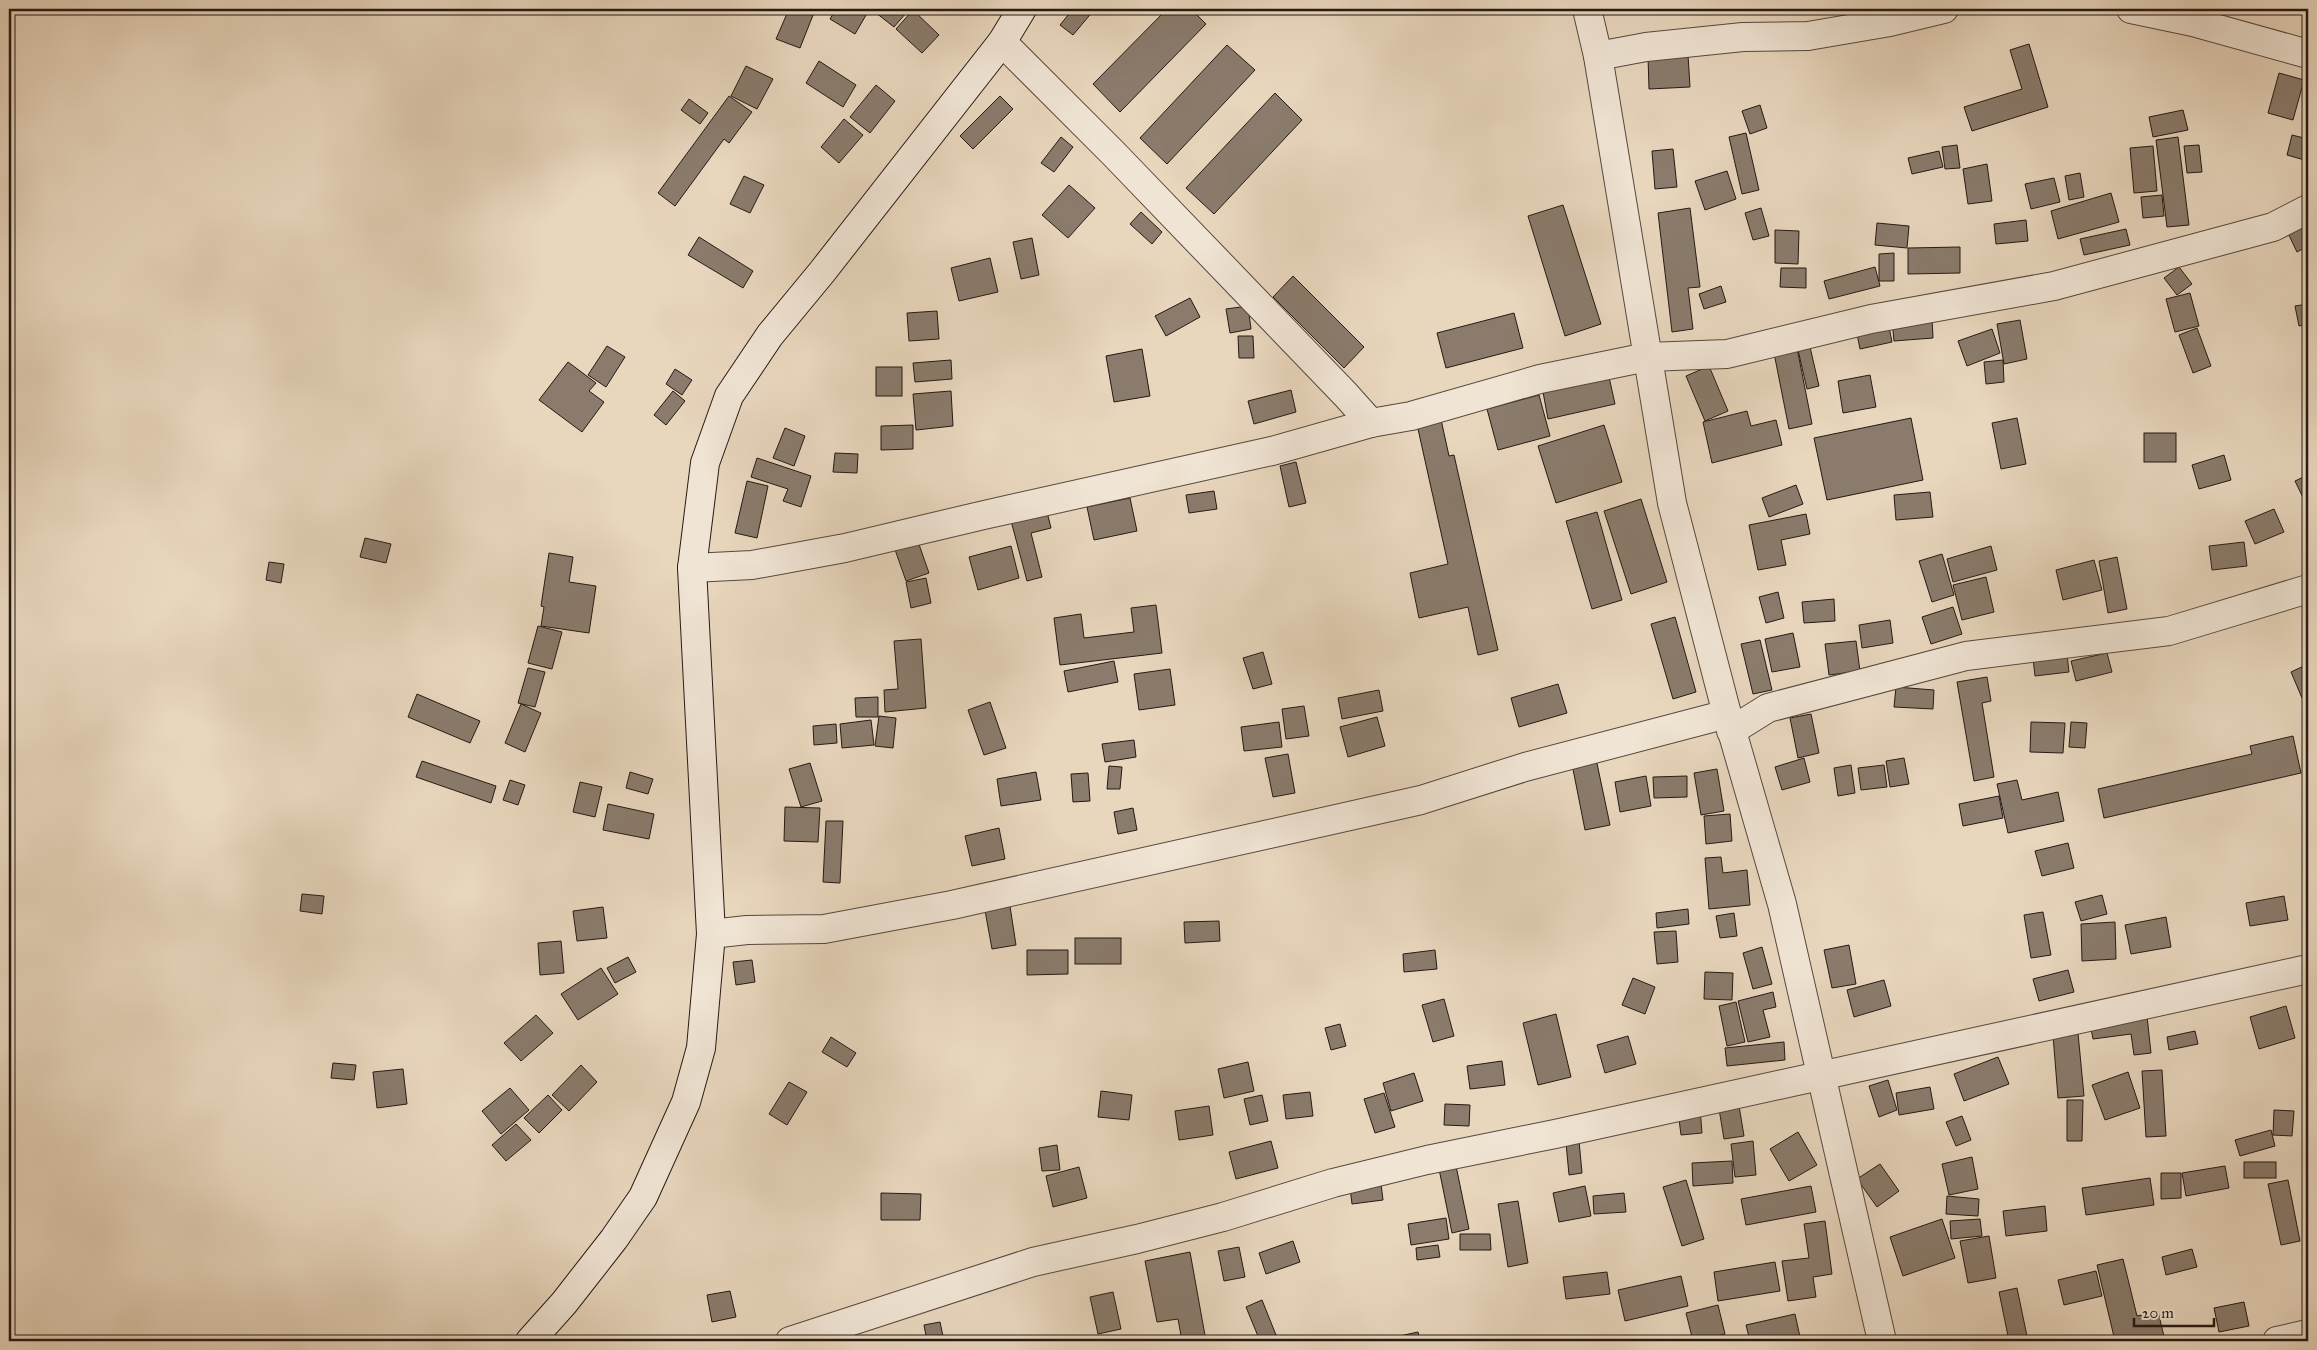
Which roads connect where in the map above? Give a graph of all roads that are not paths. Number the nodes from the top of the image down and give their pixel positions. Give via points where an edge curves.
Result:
1 (1022, 9) edge
2 (1587, 9) edge
3 (1944, 9) edge
4 (2130, 9) edge
5 (1002, 42) junction
6 (2308, 54) edge
7 (1598, 56) junction
8 (2308, 209) edge
9 (1647, 356) junction
10 (1370, 423) junction
11 (692, 568) junction
12 (2308, 589) edge
13 (1729, 723) junction
14 (711, 934) junction
15 (2308, 969) edge
16 (1822, 1076) junction
17 (2308, 1334) edge
18 (530, 1341) edge
19 (790, 1341) edge
20 (1882, 1341) edge
21 (2277, 1341) edge

1 - 5 street
2 - 7 street
3 - 7 street via 1808,36 1742,37 1646,47
4 - 6 street via 2193,22
5 - 10 street via 1114,154
5 - 11 street via 770,336 729,396 705,463
7 - 9 street
8 - 9 street via 2273,227 2054,286 1871,320 1727,354
9 - 10 street via 1540,379 1410,416
9 - 13 street via 1672,503
10 - 11 street via 1272,451 845,548 752,565
11 - 14 street
12 - 13 street via 2169,631 1966,656 1768,708
13 - 14 street via 1525,767 1421,800 952,905 824,929
13 - 16 street via 1782,904
14 - 18 street via 701,1048 686,1102 643,1197 614,1239
15 - 16 street
16 - 19 street via 1333,1183 1222,1217 1033,1262
16 - 20 street
17 - 21 street

